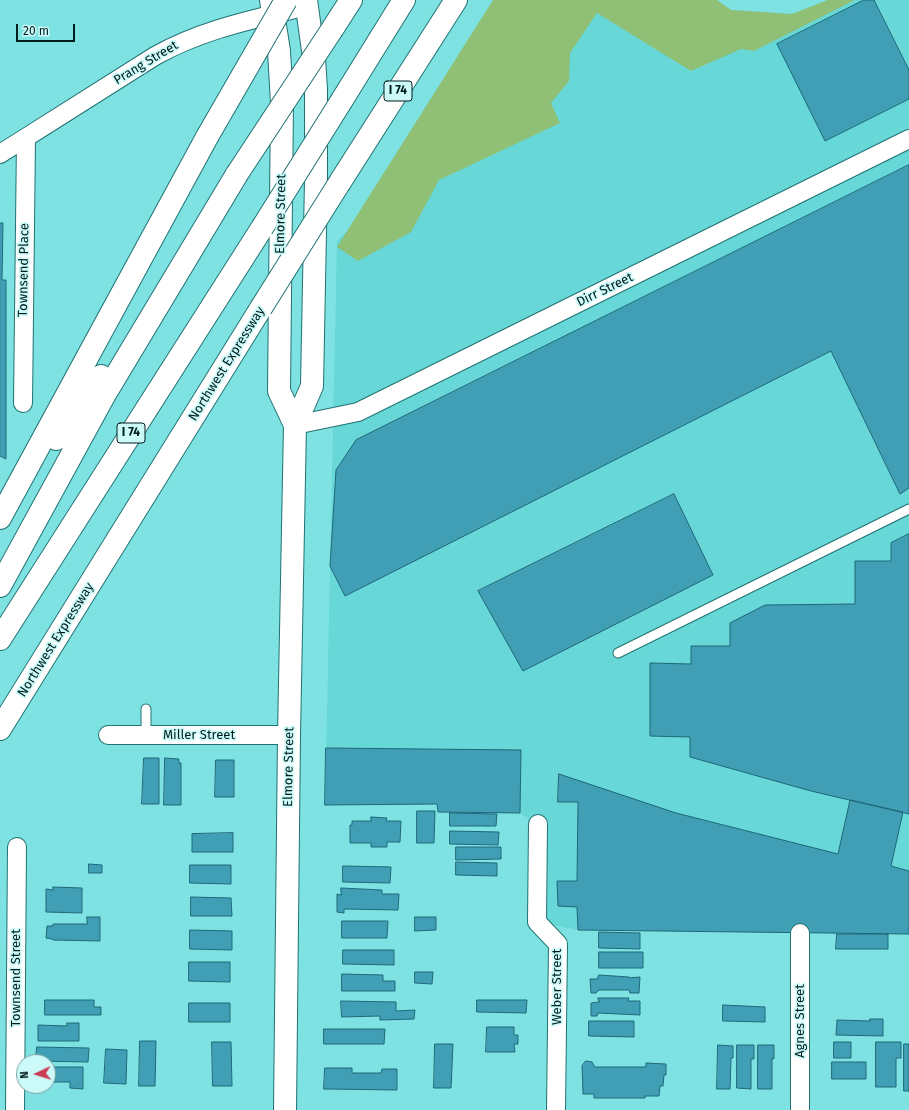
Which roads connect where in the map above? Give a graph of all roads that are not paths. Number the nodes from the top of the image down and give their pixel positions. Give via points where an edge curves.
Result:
1 (351, 0) edge
2 (404, 0) edge
3 (456, 0) edge
4 (307, 3) edge
5 (277, 5) edge
6 (26, 138) junction
7 (909, 139) edge
8 (0, 154) edge
9 (199, 238) junction
10 (22, 403) dead end
11 (296, 425) junction
12 (909, 509) edge
13 (0, 518) edge
14 (0, 586) edge
15 (0, 639) edge
16 (618, 653) dead end
17 (146, 709) dead end
18 (3, 725) edge
19 (108, 735) dead end
20 (146, 735) junction
21 (289, 735) junction
22 (538, 824) dead end
23 (17, 847) dead end
24 (800, 933) dead end
25 (15, 1110) edge
26 (285, 1110) edge
27 (556, 1110) edge
28 (800, 1110) edge

1 - 9 main road, bridge via 237,174
2 - 15 main road, I 74, bridge
3 - 18 main road, Northwest Expressway / I 74, bridge via 261,308
4 - 5 street, Prang Street
4 - 11 main road, Elmore Street via 316,90 312,386
5 - 6 street, Prang Street via 180,42
5 - 11 main road, Elmore Street via 282,103 279,391
5 - 13 main road, bridge via 258,46
6 - 8 street, Prang Street
6 - 10 street, Townsend Place
7 - 11 street, Dirr Street via 358,412
9 - 13 main road
9 - 14 main road via 105,394
11 - 21 main road, Elmore Street
12 - 16 lane
17 - 20 lane
19 - 20 street, Miller Street
20 - 21 street, Miller Street
21 - 26 main road, Elmore Street
22 - 27 street, Weber Street via 537,922 558,944
23 - 25 street, Townsend Street
24 - 28 street, Agnes Street

